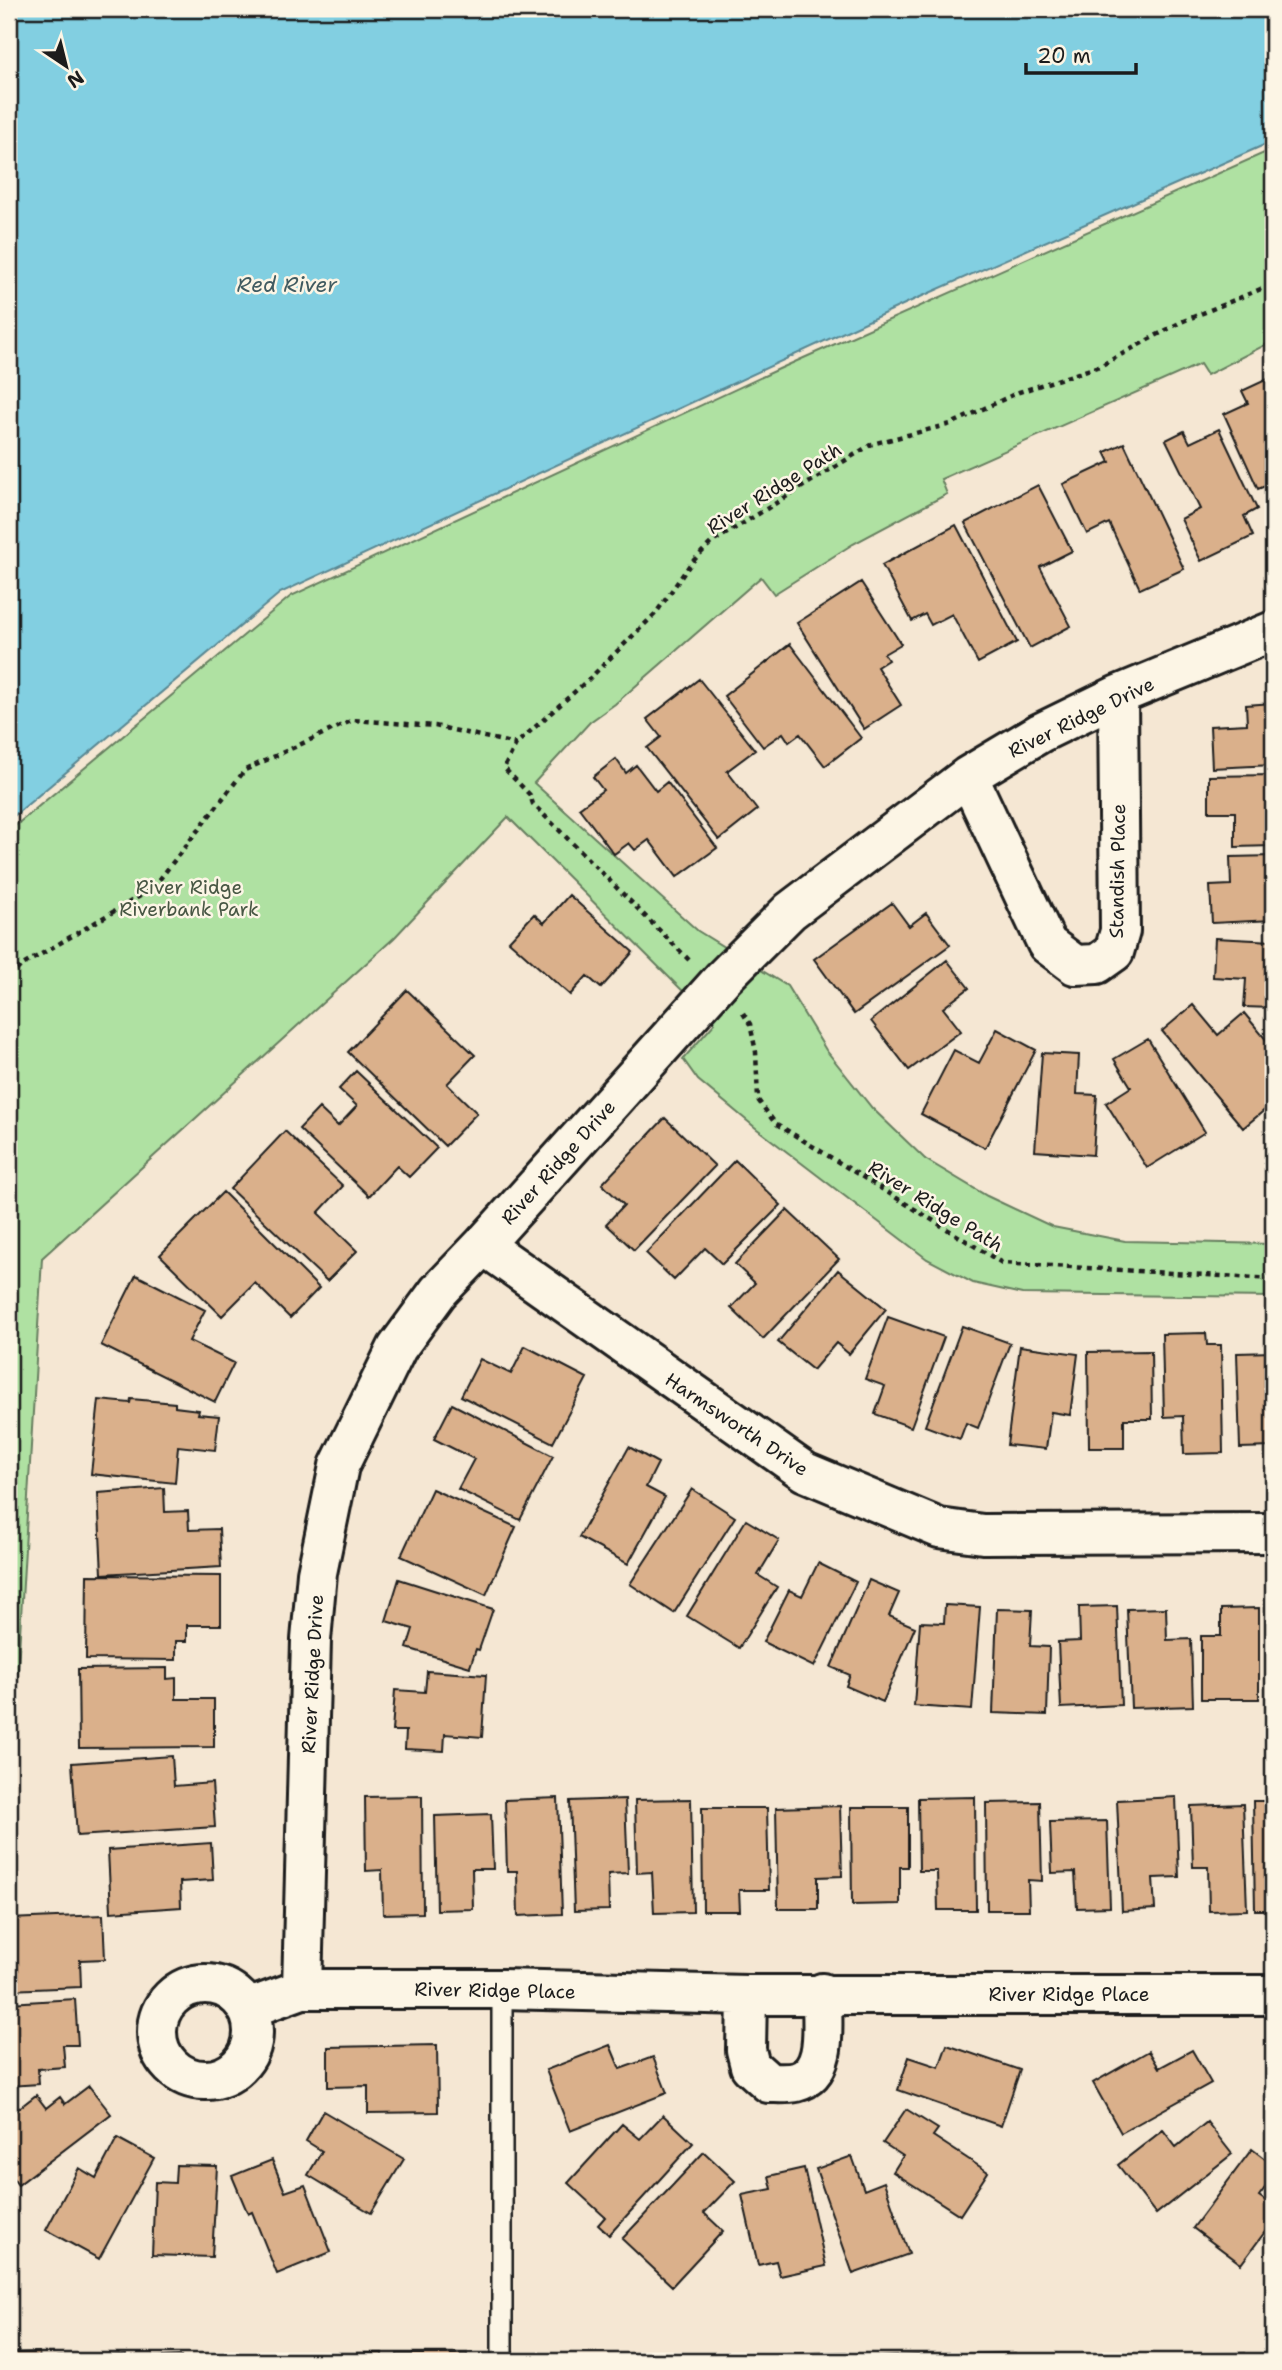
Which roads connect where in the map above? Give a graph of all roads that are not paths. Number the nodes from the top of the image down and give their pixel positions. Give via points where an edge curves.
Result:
1 (1273, 631) edge
2 (1118, 695) junction
3 (968, 776) junction
4 (483, 1245) junction
5 (1273, 1533) edge
6 (302, 1989) junction
7 (502, 1990) junction
8 (822, 1993) junction
9 (747, 1994) junction
10 (1273, 1995) edge
11 (247, 2009) dead end
12 (502, 2361) edge

1 - 2 street, River Ridge Drive
2 - 3 street, River Ridge Drive via 1040,733
2 - 3 street, Standish Place via 1120,931 1114,952 1097,964 1075,965 1047,944
3 - 4 street, River Ridge Drive via 790,911 723,978
4 - 5 street, Harmsworth Drive via 805,1472 939,1528 983,1534
4 - 6 street, River Ridge Drive via 438,1292 397,1348 339,1466 317,1573 311,1640
6 - 7 street, River Ridge Place
6 - 11 street, River Ridge Place
7 - 9 street, River Ridge Place
7 - 12 lane
8 - 9 street, River Ridge Place
8 - 9 street via 821,2052 816,2069 798,2082 769,2083 750,2066
8 - 10 street, River Ridge Place

